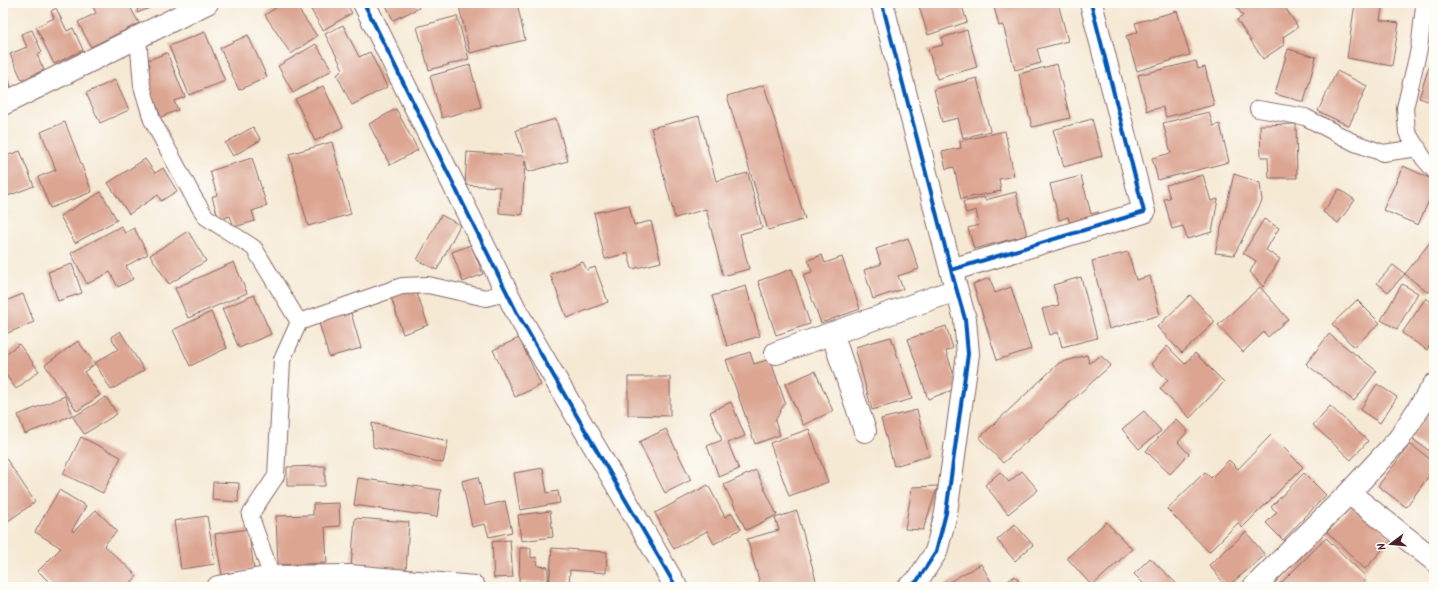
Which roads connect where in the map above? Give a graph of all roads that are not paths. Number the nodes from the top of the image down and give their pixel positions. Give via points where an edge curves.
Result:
1 (364, 3) edge
2 (882, 3) edge
3 (1091, 3) edge
4 (1424, 3) edge
5 (202, 4) edge
6 (138, 37) junction
7 (3, 104) edge
8 (1258, 109) dead end
9 (1418, 148) junction
10 (1434, 170) edge
11 (953, 280) junction
12 (506, 292) junction
13 (299, 322) junction
14 (832, 334) junction
15 (776, 353) dead end
16 (1434, 385) edge
17 (865, 431) dead end
18 (1349, 493) junction
19 (1434, 560) edge
20 (272, 577) junction
21 (352, 581) edge
22 (218, 587) edge
23 (474, 587) edge
24 (676, 587) edge
25 (909, 587) edge
26 (1254, 587) edge

1 - 12 street
2 - 11 street
3 - 11 street via 1144,212
4 - 9 lane via 1419,49 1404,108 1407,132
5 - 6 street
6 - 7 street
6 - 13 lane via 142,86 152,120 194,198 206,217 254,248
8 - 9 lane via 1305,117 1355,143 1383,153
9 - 10 lane
11 - 14 street
11 - 25 street via 965,319 968,354 946,513 936,552 917,581
12 - 13 lane via 486,298 428,285 402,286
12 - 24 street
13 - 20 lane via 282,360 276,476 250,515
14 - 15 street
14 - 17 street
16 - 18 street via 1399,439
18 - 19 street
18 - 26 street
20 - 21 street
20 - 22 street
21 - 23 street

